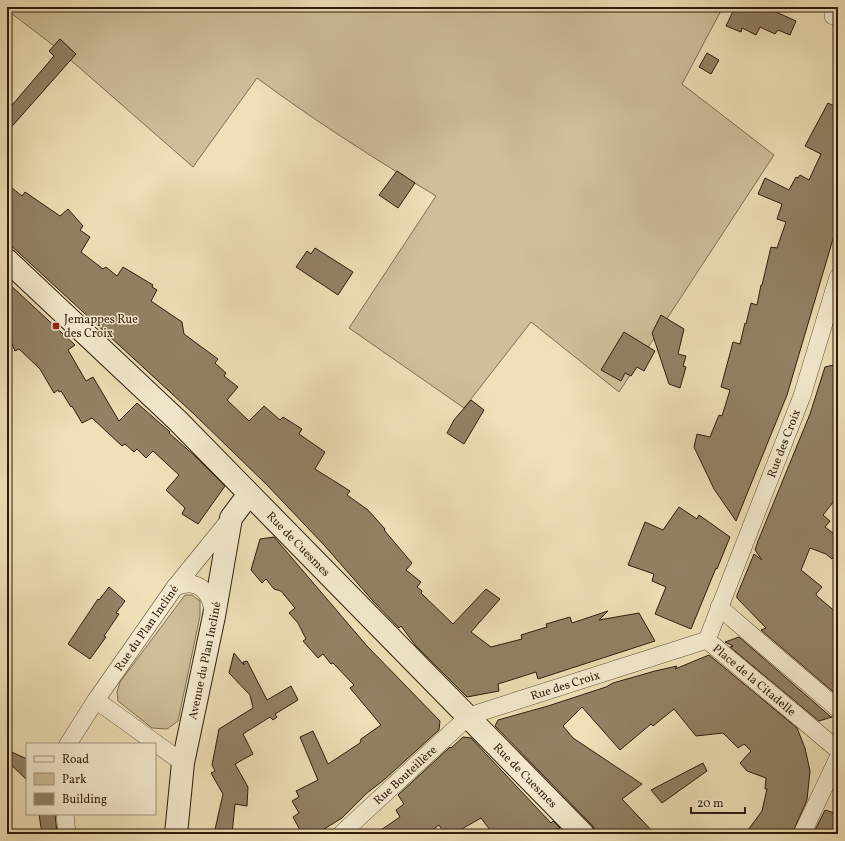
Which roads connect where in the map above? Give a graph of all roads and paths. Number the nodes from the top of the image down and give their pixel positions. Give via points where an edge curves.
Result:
1 (7, 260) edge
2 (838, 277) edge
3 (249, 494) junction
4 (231, 518) junction
5 (175, 587) junction
6 (719, 607) junction
7 (214, 616) junction
8 (707, 640) junction
9 (96, 700) junction
10 (838, 709) edge
11 (469, 716) junction
12 (69, 743) edge
13 (155, 743) edge
14 (156, 743) edge
15 (838, 750) edge
16 (838, 758) edge
17 (183, 763) junction
18 (65, 815) edge
19 (67, 834) edge
20 (176, 834) edge
21 (341, 834) edge
22 (583, 834) edge
23 (802, 834) edge

1 - 3 street, Rue de Cuesmes via 177,420
2 - 6 street, Rue des Croix via 802,396
3 - 4 street, Avenue du Plan Incliné
3 - 11 street, Rue de Cuesmes
4 - 5 street, Rue du Plan Incliné
4 - 7 street, Avenue du Plan Incliné
5 - 7 street via 185,583 195,584 209,597
5 - 9 street, Rue du Plan Incliné
6 - 8 street, Place de la Citadelle
6 - 10 street
7 - 17 street, Avenue du Plan Incliné
8 - 11 street, Rue des Croix
8 - 15 street, Place de la Citadelle
9 - 12 street, Rue du Plan Incliné
9 - 13 street
11 - 21 street, Rue Bouteillère
11 - 22 street, Rue de Cuesmes
14 - 17 street
16 - 23 street
17 - 20 street, Avenue du Plan Incliné
18 - 19 street

